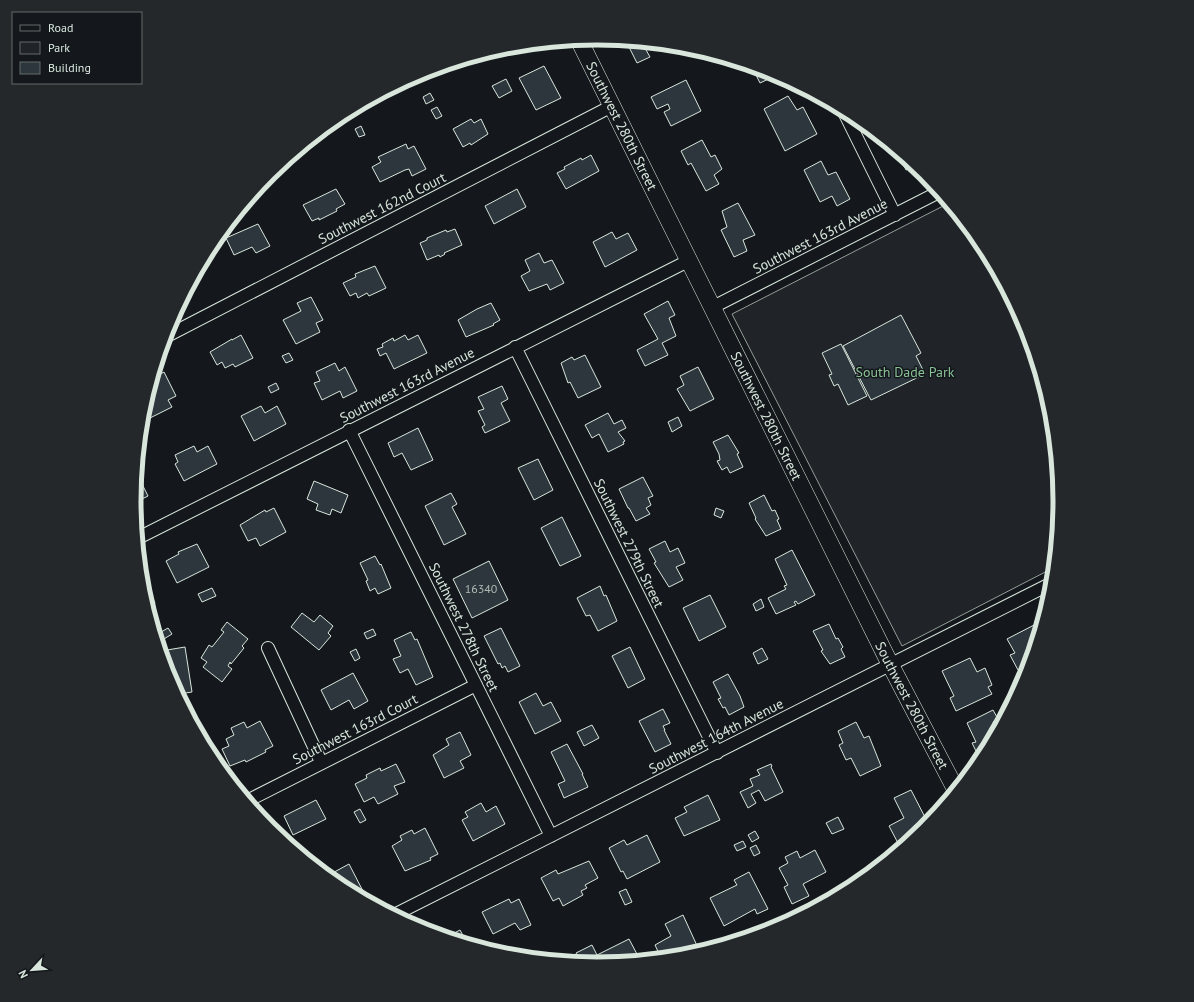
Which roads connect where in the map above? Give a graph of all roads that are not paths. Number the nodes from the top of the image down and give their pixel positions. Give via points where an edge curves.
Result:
1 (582, 46) edge
2 (612, 106) junction
3 (849, 121) edge
4 (934, 194) edge
5 (895, 214) junction
6 (690, 260) junction
7 (713, 307) junction
8 (173, 333) edge
9 (515, 347) junction
10 (350, 430) junction
11 (142, 536) edge
12 (1045, 587) edge
13 (268, 648) dead end
14 (890, 664) junction
15 (476, 685) junction
16 (717, 753) junction
17 (321, 762) junction
18 (954, 785) edge
19 (251, 799) edge
20 (551, 836) junction
21 (400, 912) edge

1 - 2 street, Southwest 280th Street
2 - 6 street, Southwest 280th Street
2 - 8 street, Southwest 162nd Court
3 - 5 street
4 - 5 street, Southwest 163rd Avenue
5 - 7 street, Southwest 163rd Avenue
6 - 7 street, Southwest 280th Street
6 - 9 street, Southwest 163rd Avenue
7 - 14 street, Southwest 280th Street
9 - 10 street, Southwest 163rd Avenue
9 - 16 street, Southwest 279th Street
10 - 11 street, Southwest 163rd Avenue
10 - 15 street, Southwest 278th Street
12 - 14 street, Southwest 164th Avenue
13 - 17 street
14 - 16 street, Southwest 164th Avenue
14 - 18 street, Southwest 280th Street
15 - 17 street, Southwest 163rd Court
15 - 20 street, Southwest 278th Street
16 - 20 street, Southwest 164th Avenue
17 - 19 street, Southwest 163rd Court
20 - 21 street, Southwest 164th Avenue

